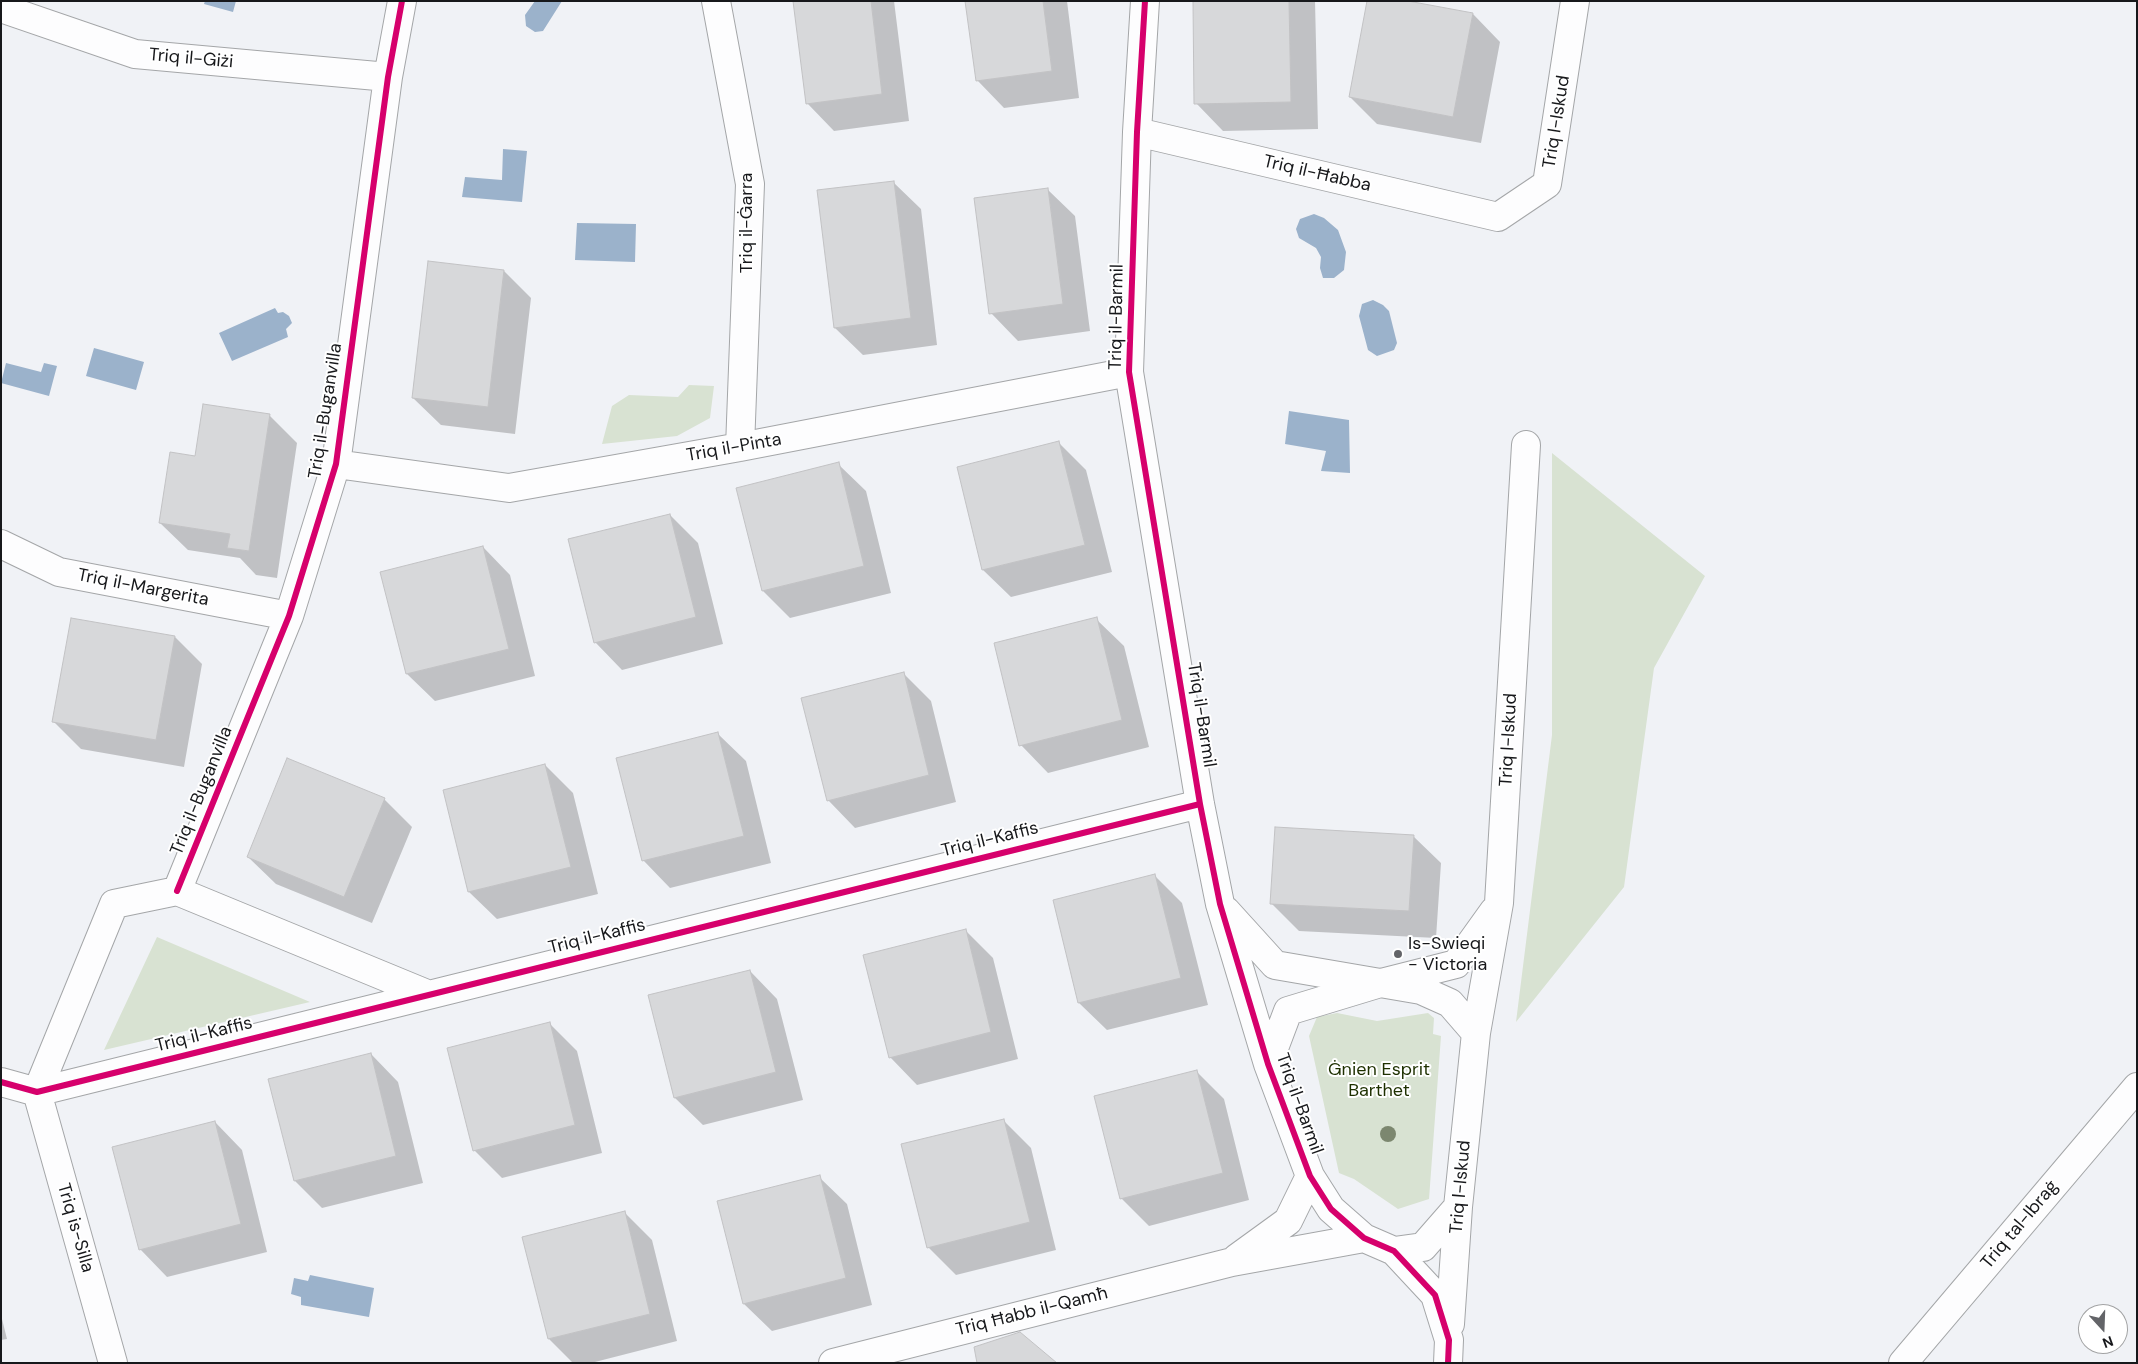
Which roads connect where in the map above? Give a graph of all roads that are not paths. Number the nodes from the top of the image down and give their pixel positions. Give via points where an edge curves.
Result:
1 (402, 1) edge
2 (716, 1) edge
3 (1145, 1) edge
4 (1576, 1) edge
5 (1, 8) edge
6 (388, 77) junction
7 (1137, 132) junction
8 (1498, 216) joint
9 (1129, 372) junction
10 (1526, 445) dead end
11 (740, 447) junction
12 (336, 464) junction
13 (1, 544) edge
14 (289, 616) junction
15 (1200, 804) junction
16 (177, 891) junction
17 (1499, 903) junction
18 (1220, 904) junction
19 (1377, 984) junction
20 (427, 994) junction
21 (1476, 1034) junction
22 (1268, 1064) junction
23 (1, 1082) edge
24 (2136, 1088) edge
25 (37, 1092) junction
26 (1310, 1176) junction
27 (1458, 1207) junction
28 (1364, 1238) junction
29 (1394, 1251) junction
30 (1232, 1262) junction
31 (1448, 1352) edge
32 (113, 1363) edge
33 (833, 1363) edge
34 (1903, 1363) edge

1 - 6 street, Triq il-Buganvilla
2 - 11 street, Triq il-Ġarra via 750,184
3 - 7 street, Triq il-Barmil
4 - 8 street, Triq l-Iskud via 1547,184
5 - 6 street, Triq il-Giżi via 134,54
6 - 12 street, Triq il-Buganvilla
7 - 8 street, Triq il-Ħabba
7 - 9 street, Triq il-Barmil
9 - 11 street, Triq il-Pinta
9 - 15 street, Triq il-Barmil
10 - 17 street, Triq l-Iskud
11 - 12 street, Triq il-Pinta via 509,488
12 - 14 street, Triq il-Buganvilla
13 - 14 street, Triq il-Margerita via 59,572
14 - 16 street, Triq il-Buganvilla
15 - 18 street, Triq il-Barmil
15 - 20 street, Triq il-Kaffis
16 - 20 street
16 - 25 street via 114,904
17 - 19 street via 1456,964
17 - 21 street, Triq l-Iskud
18 - 19 street via 1275,966
18 - 22 street, Triq il-Barmil
19 - 21 street via 1421,990 1450,1003
19 - 22 street via 1288,1011
20 - 25 street, Triq il-Kaffis
21 - 27 street, Triq l-Iskud
22 - 26 street, Triq il-Barmil
23 - 25 street, Triq il-Kaffis
24 - 34 street, Triq tal-Ibraġ
25 - 32 street, Triq is-Silla
26 - 28 street, Triq il-Barmil via 1331,1209
26 - 30 street, Triq Ħabb il-Qamħ via 1288,1221
27 - 29 street via 1423,1247
27 - 31 street, Triq l-Iskud
28 - 29 street, Triq il-Barmil
28 - 30 street, Triq Ħabb il-Qamħ
29 - 31 street, Triq il-Barmil via 1435,1295
30 - 33 street, Triq Ħabb il-Qamħ

